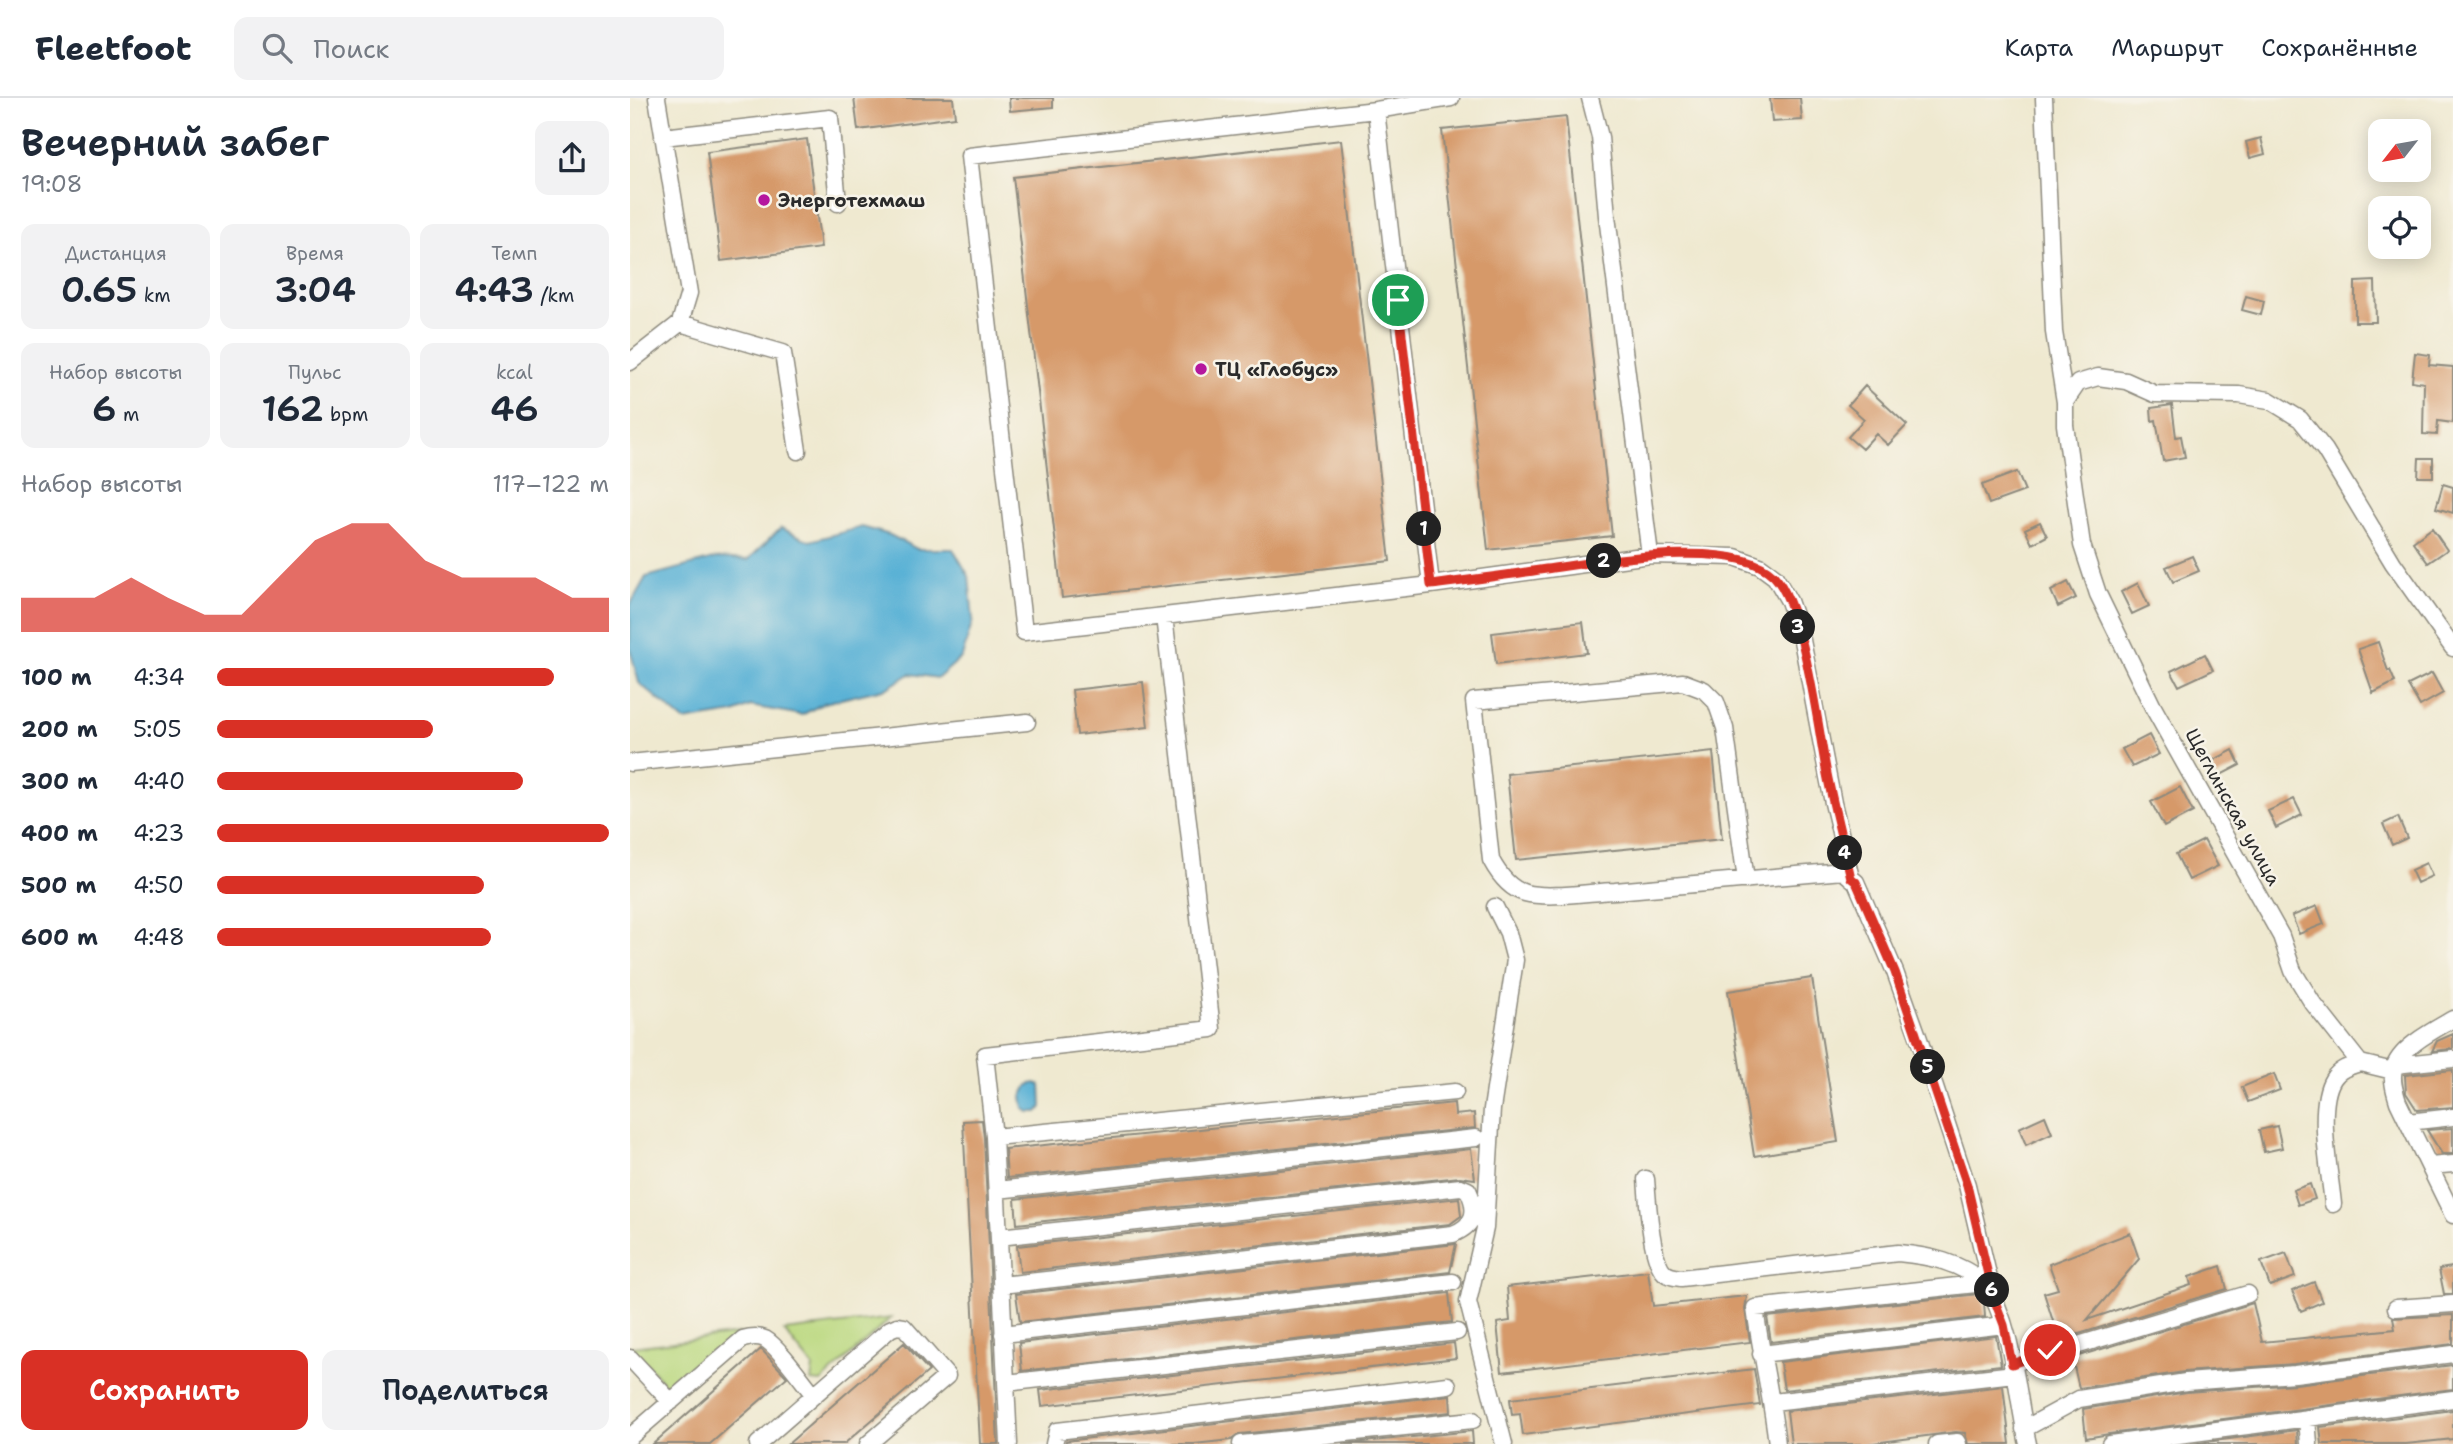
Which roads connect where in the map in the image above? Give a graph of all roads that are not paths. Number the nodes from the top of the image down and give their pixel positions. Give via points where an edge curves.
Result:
1 (657, 98) edge
2 (1451, 98) edge
3 (1590, 98) edge
4 (2044, 98) edge
5 (1376, 110) junction
6 (663, 137) junction
7 (838, 203) dead end
8 (680, 323) junction
9 (630, 362) edge
10 (2066, 402) junction
11 (798, 451) dead end
12 (1650, 555) junction
13 (1431, 585) junction
14 (1164, 616) junction
15 (2452, 641) edge
16 (1027, 722) dead end
17 (630, 763) edge
18 (1851, 878) junction
19 (1746, 880) junction
20 (1495, 907) dead end
21 (2453, 1019) edge
22 (2453, 1059) edge
23 (2360, 1063) junction
24 (2394, 1068) junction
25 (1455, 1092) dead end
26 (2453, 1117) edge
27 (2408, 1122) junction
28 (994, 1137) junction
29 (1476, 1138) dead end
30 (2453, 1164) edge
31 (2430, 1166) junction
32 (1646, 1179) dead end
33 (997, 1189) junction
34 (2333, 1204) dead end
35 (2452, 1212) edge
36 (999, 1237) junction
37 (1453, 1282) dead end
38 (1001, 1285) junction
39 (1989, 1289) junction
40 (2248, 1294) dead end
41 (2453, 1304) edge
42 (2396, 1308) dead end
43 (2004, 1325) junction
44 (1457, 1332) dead end
45 (1003, 1334) junction
46 (1761, 1354) junction
47 (2453, 1354) edge
48 (630, 1358) edge
49 (2013, 1369) junction
50 (1006, 1383) junction
51 (1448, 1385) dead end
52 (814, 1395) junction
53 (2453, 1399) edge
54 (671, 1402) junction
55 (1773, 1402) junction
56 (2306, 1418) junction
57 (1473, 1420) dead end
58 (2026, 1436) edge
59 (630, 1437) edge
60 (758, 1444) edge
61 (868, 1444) edge
62 (1009, 1444) edge
63 (1054, 1444) edge
64 (1241, 1444) edge
65 (1504, 1444) edge
66 (1777, 1444) edge
67 (1937, 1444) edge
68 (1958, 1444) edge
69 (2110, 1444) edge
70 (2309, 1444) edge

1 - 6 street
2 - 5 street
3 - 12 street via 1600,137
4 - 10 street, Щеглинская улица via 2054,332
5 - 13 street
5 - 14 street via 969,156 1024,632
6 - 7 street via 830,118
6 - 8 street via 689,293
8 - 9 street
8 - 11 street via 783,353
10 - 15 street via 2078,383 2098,377 2126,381 2155,394 2269,400 2300,419 2325,450 2393,563
10 - 23 street, Щеглинская улица via 2065,425 2082,545 2098,594 2153,707 2281,936 2293,971
12 - 13 street
12 - 18 street via 1735,557 1775,577 1801,635
13 - 14 street
14 - 28 street via 1212,1029 985,1055
16 - 17 street
18 - 19 street via 1843,872
18 - 39 street via 1895,972 1919,1040 1967,1185
19 - 19 street via 1725,728 1716,702 1704,690 1683,682 1474,701 1492,860 1515,889 1562,894
20 - 65 street via 1515,960 1492,1109 1485,1227 1468,1302
21 - 24 street via 2422,1036
22 - 24 street
23 - 24 street
23 - 34 street via 2333,1078 2325,1097
24 - 27 street via 2394,1087
25 - 28 street
26 - 27 street
27 - 31 street
28 - 33 street
29 - 33 street
30 - 31 street
31 - 35 street
32 - 39 street via 1656,1254 1671,1277 1898,1252 1949,1261 1969,1270
33 - 36 street
36 - 38 street
36 - 38 street via 1461,1187 1473,1199 1472,1220 1453,1234
37 - 45 street
38 - 45 street
39 - 43 street
39 - 46 street via 1755,1308
40 - 49 street via 2050,1350
41 - 42 street
43 - 46 street
43 - 49 street
44 - 50 street
45 - 50 street
46 - 55 street
47 - 58 street via 2186,1382 2079,1399
48 - 54 street
49 - 55 street
49 - 58 street
50 - 62 street
51 - 63 street via 1057,1431
52 - 54 street via 775,1348 765,1339 750,1337
52 - 60 street
52 - 61 street via 890,1329 904,1327 947,1376
53 - 56 street
54 - 59 street
55 - 66 street
56 - 69 street
56 - 70 street
57 - 64 street
67 - 68 street

